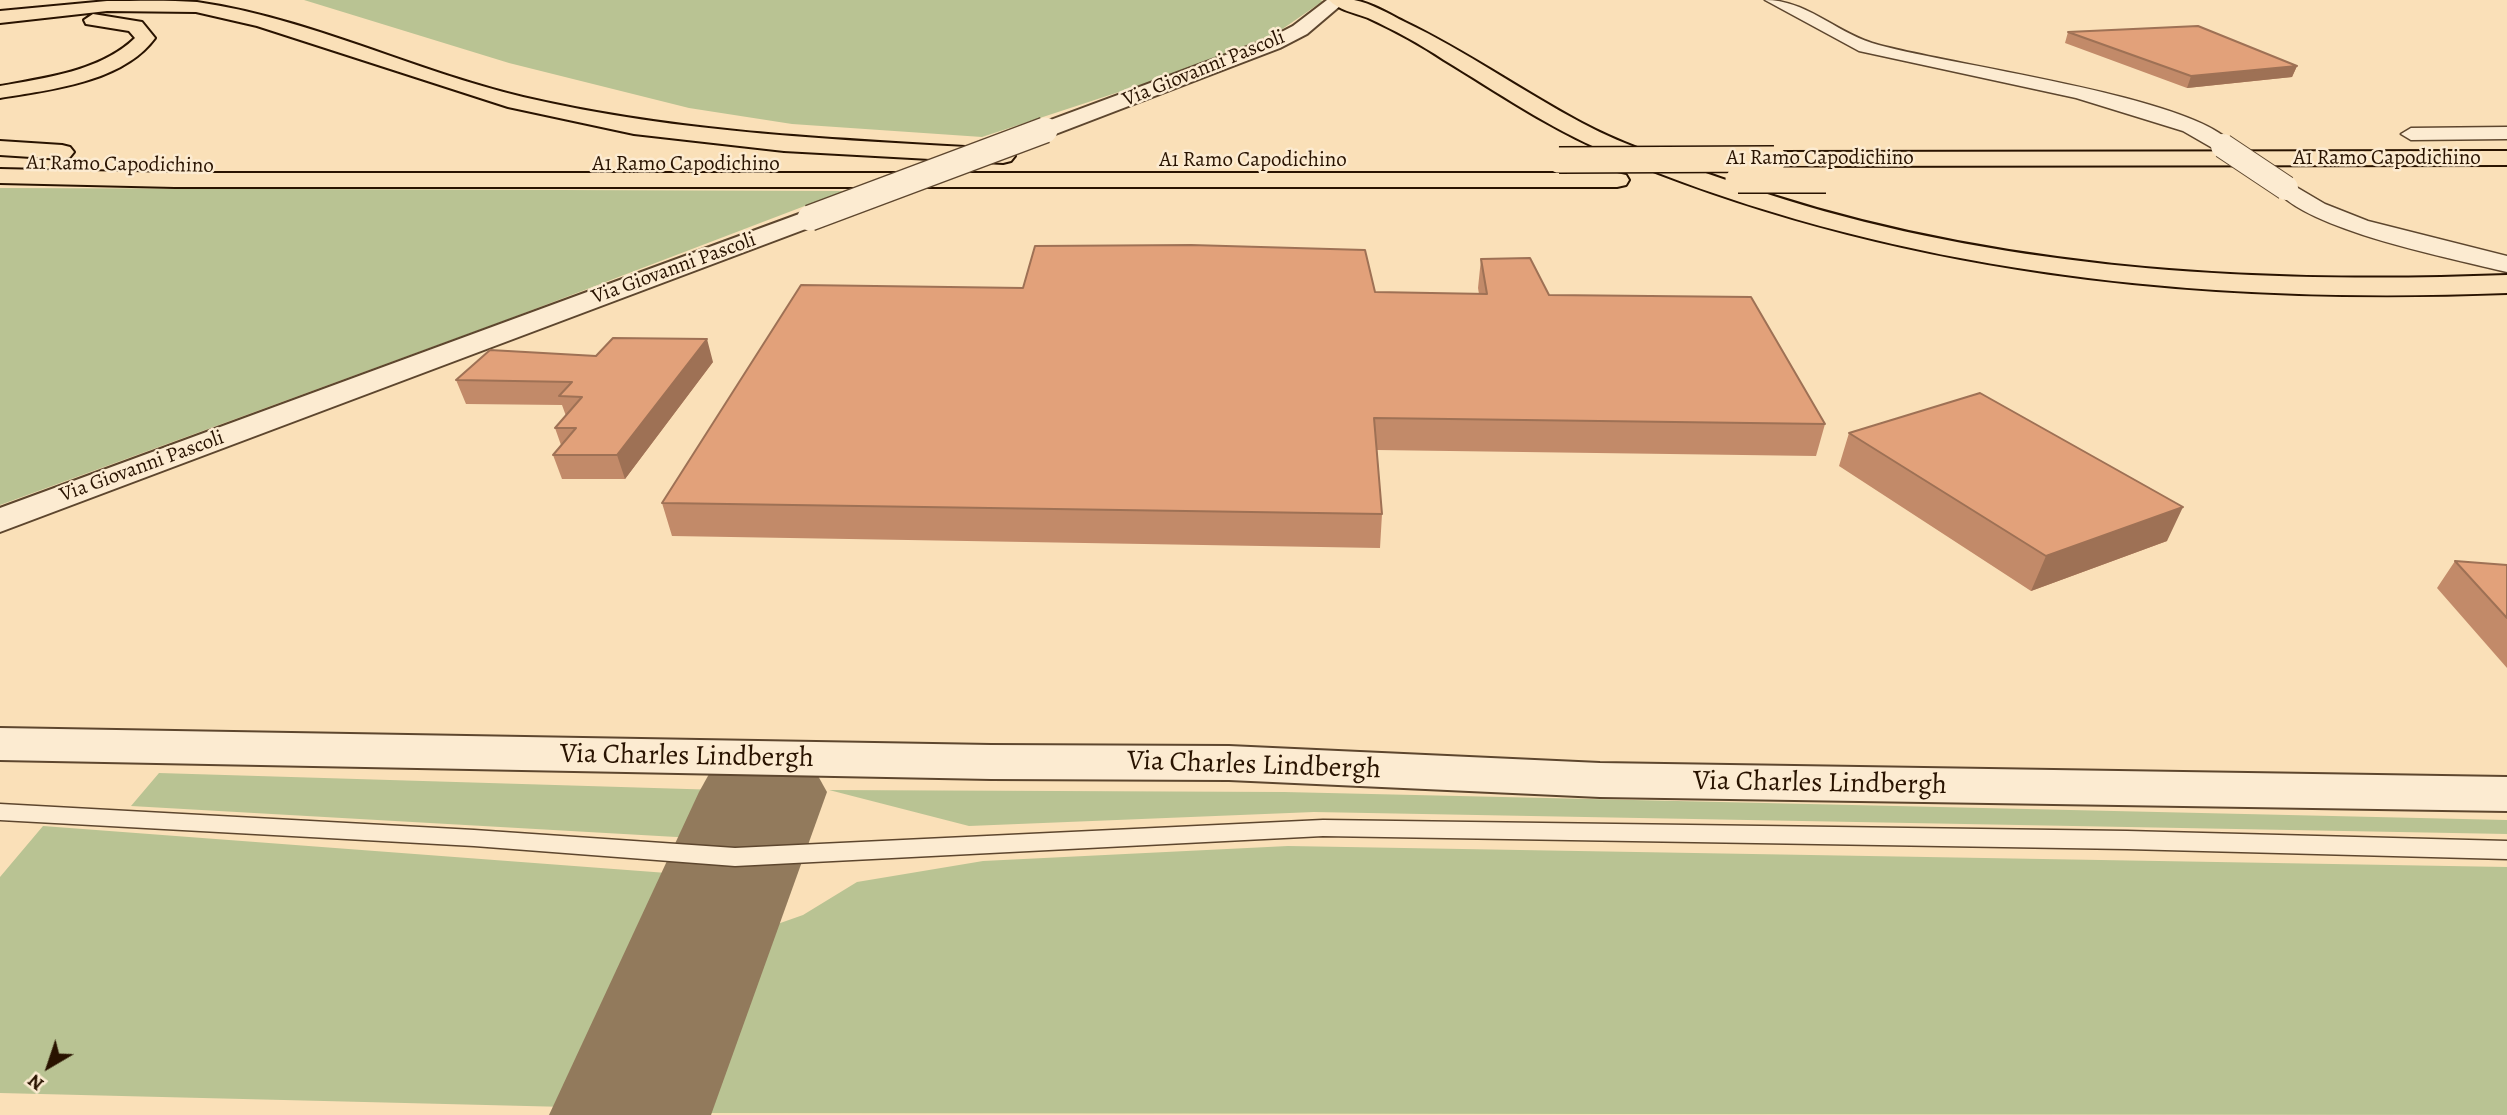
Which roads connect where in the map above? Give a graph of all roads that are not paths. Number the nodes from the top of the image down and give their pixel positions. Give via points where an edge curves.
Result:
1 (54, 0) edge
2 (237, 0) edge
3 (1773, 0) edge
4 (1333, 5) edge
5 (0, 6) edge
6 (0, 17) edge
7 (0, 24) edge
8 (373, 56) junction
9 (0, 92) edge
10 (2507, 133) edge
11 (2411, 134) dead end
12 (0, 148) edge
13 (89, 153) dead end
14 (158, 156) dead end
15 (2507, 158) edge
16 (0, 163) edge
17 (1068, 163) junction
18 (379, 166) junction
19 (0, 176) edge
20 (2507, 176) edge
21 (2507, 264) edge
22 (2507, 284) edge
23 (0, 521) edge
24 (0, 744) edge
25 (2507, 793) edge
26 (0, 812) edge
27 (2507, 850) edge

1 - 5 highway
2 - 8 highway via 287,15
3 - 21 street, bridge via 1865,47 2081,93 2155,114 2223,146 2317,209 2360,226
4 - 22 highway via 1414,33 1562,123 1612,146 1728,190 1879,231 2057,265 2234,285 2351,290
4 - 23 street, Via Giovanni Pascoli, bridge via 1273,44
6 - 8 highway via 107,6 196,7
7 - 9 highway via 99,20 135,26 145,38 128,54 105,64
8 - 17 highway via 516,102 634,127 784,144 958,152
10 - 11 street
12 - 13 highway
14 - 18 highway
15 - 17 highway, A1 Ramo Capodichino, bridge
16 - 18 highway, A1 Ramo Capodichino
17 - 18 highway, A1 Ramo Capodichino
19 - 20 highway, A1 Ramo Capodichino, bridge via 175,180 1826,180
24 - 25 street, Via Charles Lindbergh via 1229,763 1600,780
26 - 27 lane via 735,857 1323,828

